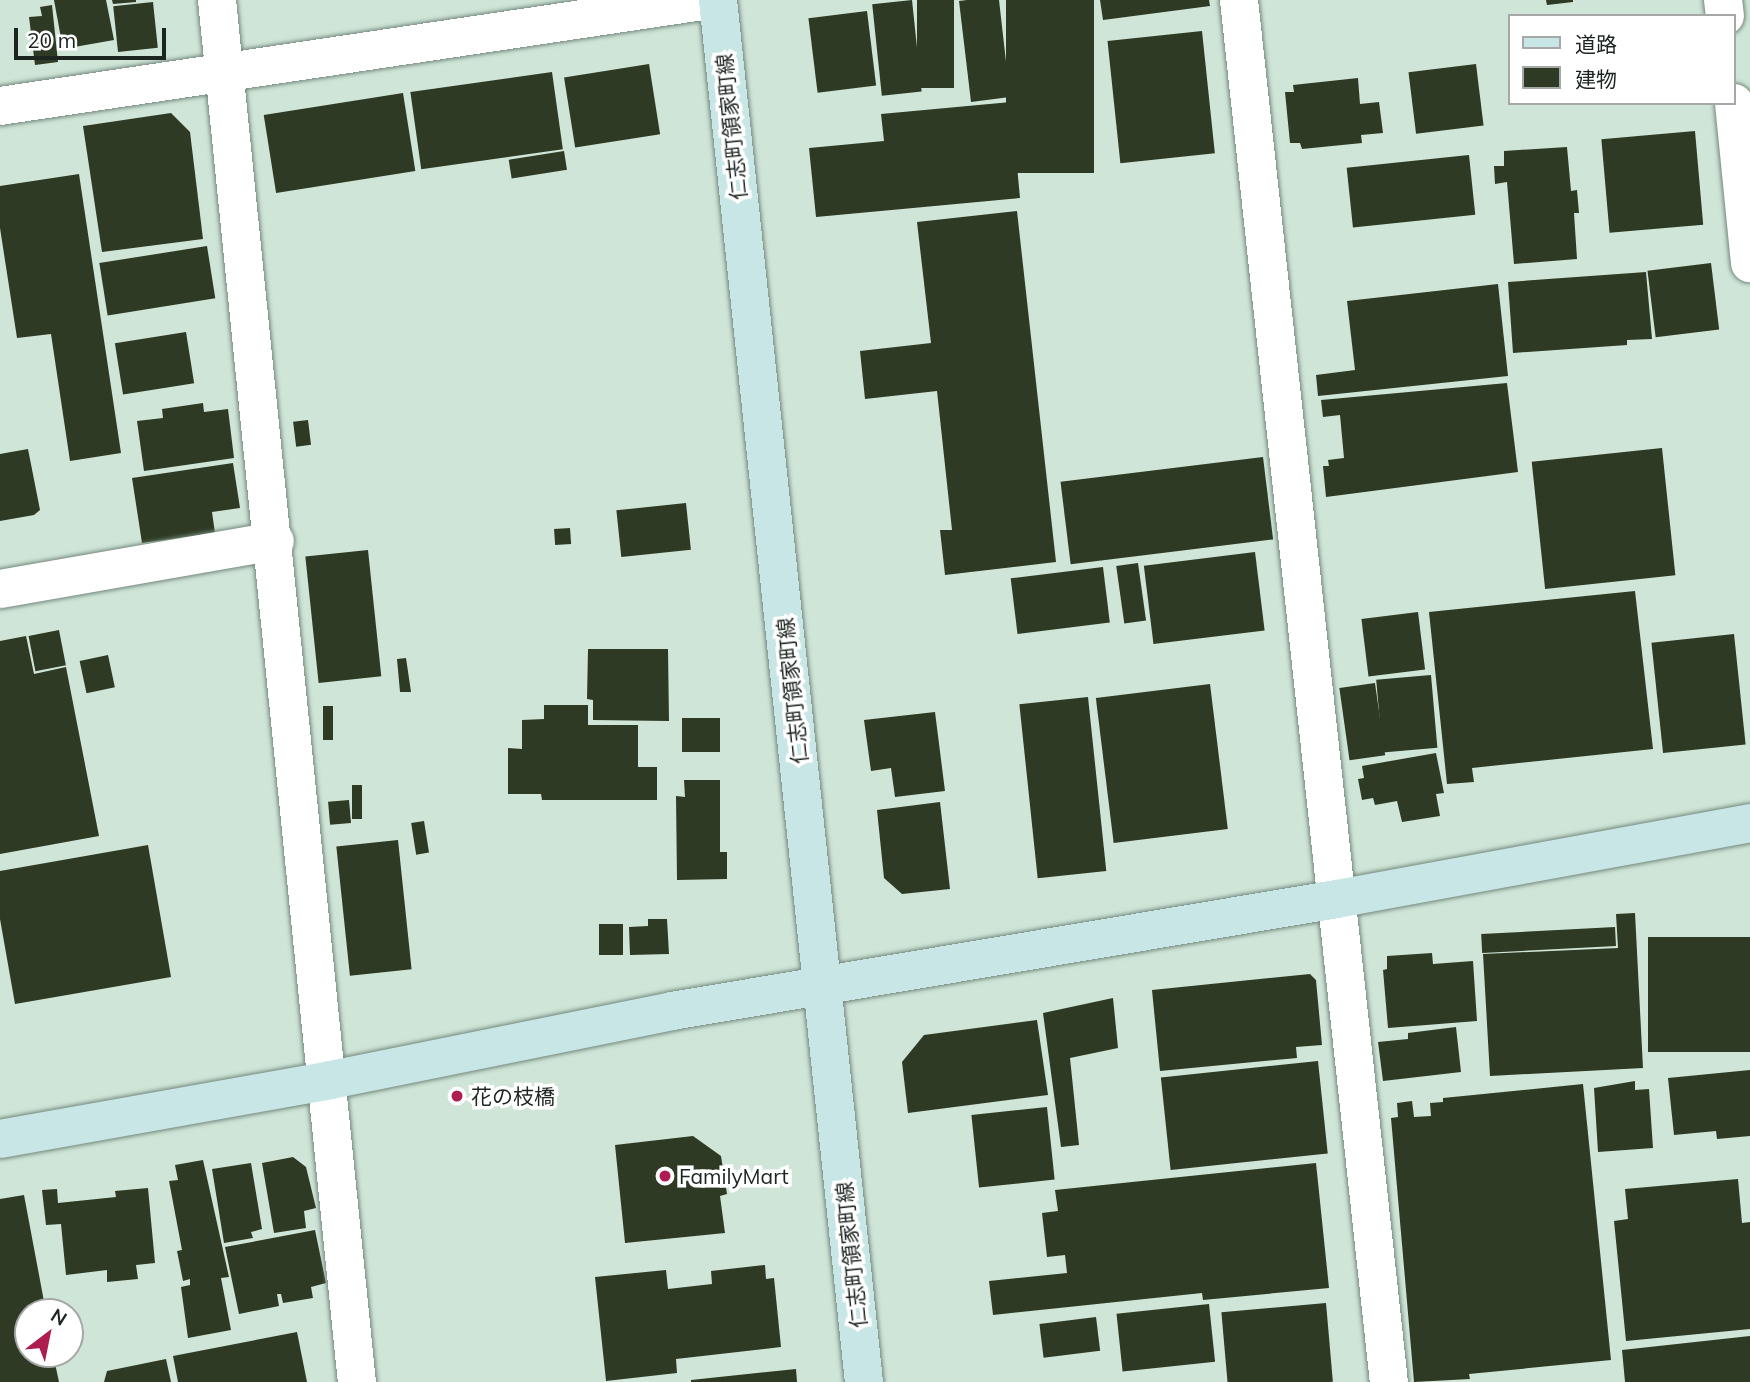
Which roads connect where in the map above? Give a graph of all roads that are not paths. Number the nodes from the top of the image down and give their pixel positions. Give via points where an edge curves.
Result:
1 (217, 0) edge
2 (709, 0) edge
3 (718, 0) edge
4 (1239, 0) edge
5 (226, 72) junction
6 (1734, 105) edge
7 (0, 106) edge
8 (1750, 263) edge
9 (275, 541) junction
10 (0, 589) edge
11 (1750, 823) edge
12 (1337, 899) junction
13 (824, 984) junction
14 (330, 1080) junction
15 (0, 1139) edge
16 (357, 1382) edge
17 (864, 1382) edge
18 (1389, 1382) edge

1 - 5 street
2 - 5 street
3 - 13 street, 仁志町領家町線
4 - 12 street
5 - 7 street
5 - 9 street
6 - 8 street
9 - 10 street
9 - 14 street
11 - 12 street
12 - 13 street
12 - 18 street
13 - 14 street
13 - 17 street, 仁志町領家町線
14 - 15 street
14 - 16 street

